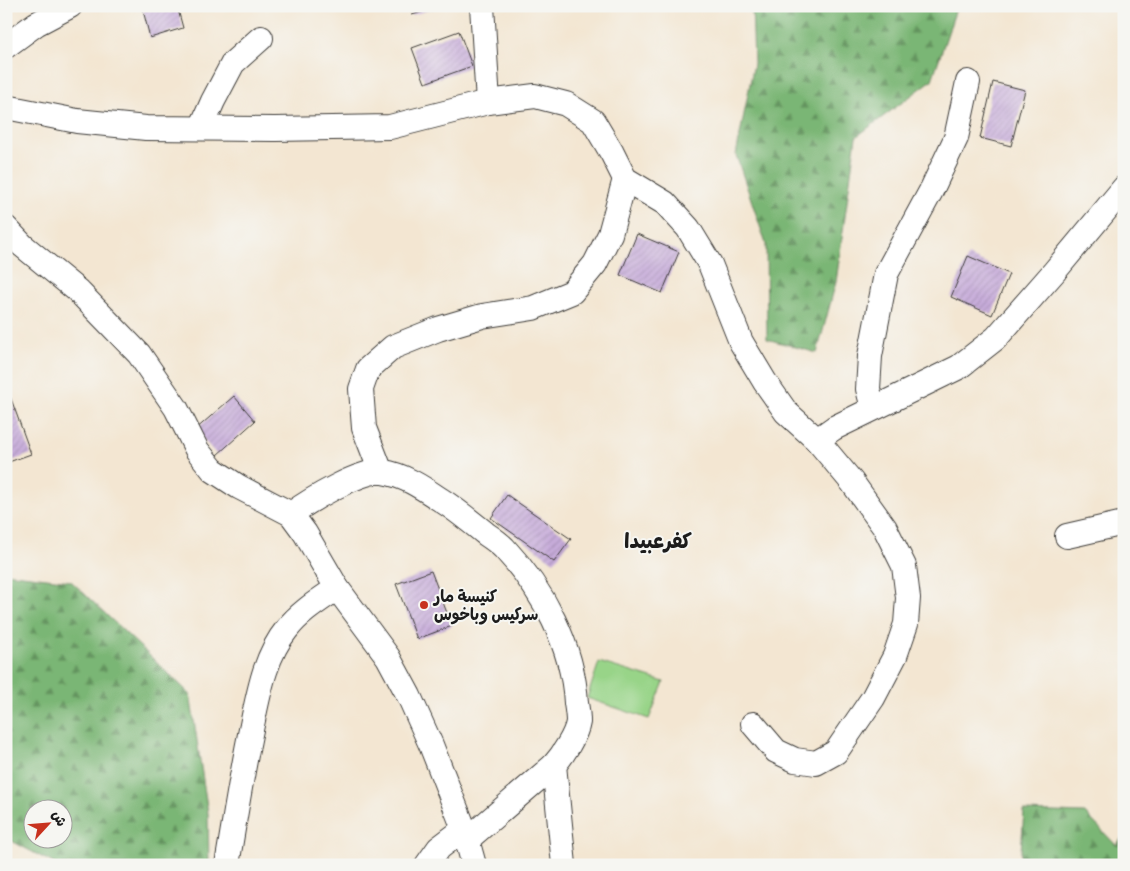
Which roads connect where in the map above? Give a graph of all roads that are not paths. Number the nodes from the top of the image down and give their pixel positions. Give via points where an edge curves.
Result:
1 (70, 6) edge
2 (482, 6) edge
3 (261, 38) dead end
4 (6, 46) edge
5 (968, 82) dead end
6 (488, 102) junction
7 (6, 107) edge
8 (201, 128) junction
9 (625, 179) junction
10 (1124, 188) edge
11 (6, 228) edge
12 (873, 408) junction
13 (817, 440) junction
14 (381, 472) junction
15 (291, 514) junction
16 (1124, 523) edge
17 (1067, 536) dead end
18 (337, 588) junction
19 (753, 724) dead end
20 (554, 765) junction
21 (466, 834) junction
22 (227, 865) edge
23 (427, 865) edge
24 (474, 865) edge
25 (564, 865) edge

1 - 4 street via 36,24
2 - 6 street
3 - 8 street via 233,63
5 - 12 street via 956,138 886,274 870,356 868,389
6 - 8 street via 390,127
6 - 9 street via 535,96 566,104 594,122
7 - 8 street via 77,121 146,128
9 - 13 street via 665,202 688,228 710,264 741,342 765,382 786,412
9 - 14 street via 610,234 594,264 572,292 533,308 482,316 438,329 393,347 368,369 361,389 364,428
10 - 12 street via 996,338 959,367
11 - 15 street via 78,291 139,354 176,408 196,450 213,470 239,488
12 - 13 street
13 - 19 street via 885,528 904,566 908,598 906,624 895,656 873,698 836,752 816,763 795,760 776,751
14 - 15 street via 336,487
14 - 20 street via 427,490 458,511 503,547 533,586 561,634 575,683 578,723 565,753
15 - 18 street
16 - 17 street
18 - 21 street via 388,657 409,696 432,745
18 - 22 street via 287,628 270,656 260,685
20 - 21 street
20 - 25 street
21 - 23 street via 439,848
21 - 24 street

